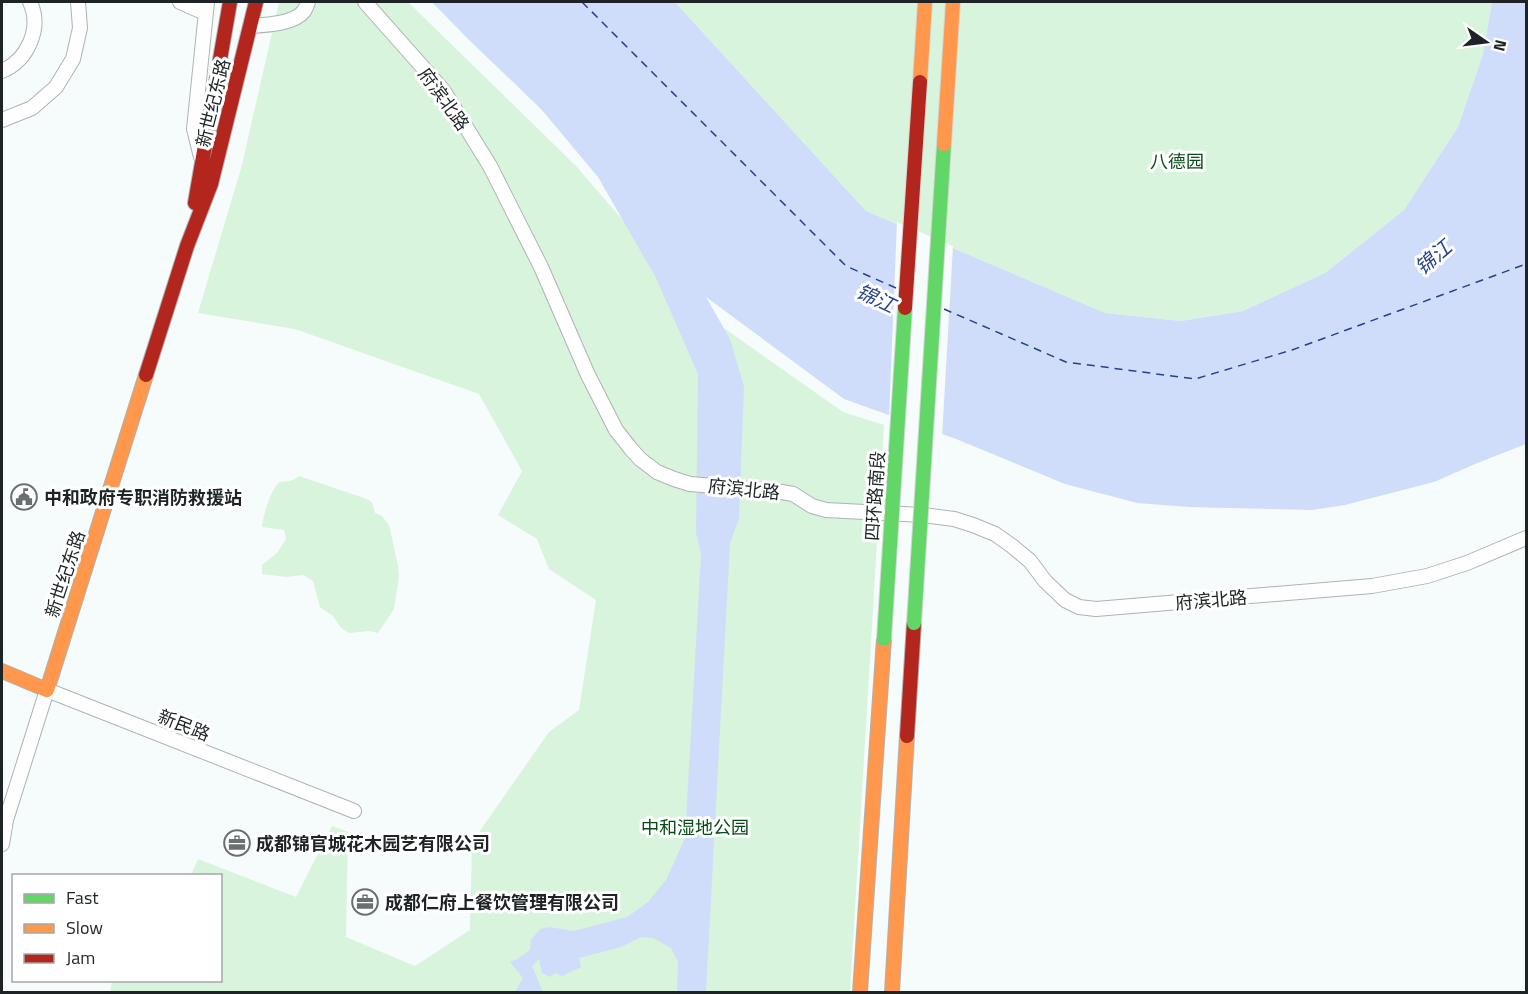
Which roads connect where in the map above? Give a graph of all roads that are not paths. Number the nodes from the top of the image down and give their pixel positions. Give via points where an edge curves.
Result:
1 (30, 2) edge
2 (78, 2) edge
3 (180, 2) edge
4 (230, 2) edge
5 (256, 2) edge
6 (308, 2) edge
7 (365, 2) edge
8 (925, 2) edge
9 (953, 2) edge
10 (206, 7) edge
11 (250, 26) junction
12 (2, 71) edge
13 (2, 120) edge
14 (202, 163) junction
15 (187, 246) junction
16 (1527, 538) edge
17 (2, 671) edge
18 (47, 690) junction
19 (354, 812) dead end
20 (2, 844) edge
21 (860, 993) edge
22 (892, 993) edge

1 - 12 street via 35,28 30,45 19,60
2 - 13 street via 80,28 73,59 56,87 32,108
3 - 10 street
4 - 14 main road, 新世纪东路
5 - 11 main road, 新世纪东路
6 - 11 street via 303,12 291,20
7 - 16 street, 府滨北路 via 443,90 490,166 616,430 640,459 657,472 690,484 793,494 826,510 954,519 995,534 1030,561 1065,600 1096,609 1372,586 1427,576
8 - 21 main road, 四环路南段, bridge
9 - 22 main road, bridge
10 - 14 street, 新世纪东路 via 194,129
11 - 15 main road, 新世纪东路 via 211,184
14 - 15 main road, 新世纪东路
15 - 18 main road, 新世纪东路
17 - 18 main road, 新民路
18 - 19 street, 新民路
18 - 20 street, 新世纪东路

